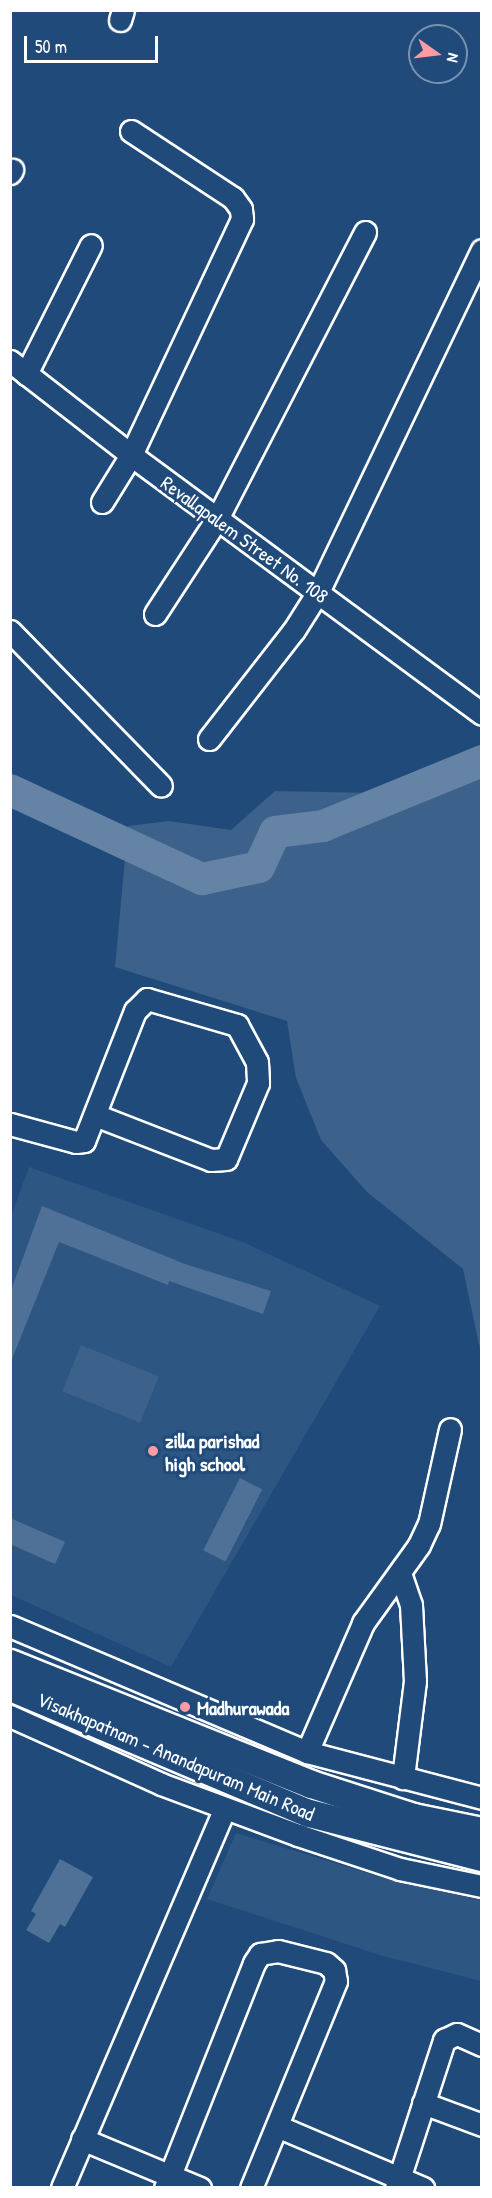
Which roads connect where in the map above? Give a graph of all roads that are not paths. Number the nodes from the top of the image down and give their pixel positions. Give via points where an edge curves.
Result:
1 (130, 131) dead end
2 (365, 232) dead end
3 (91, 245) dead end
4 (482, 249) edge
5 (27, 374) edge
6 (131, 455) junction
7 (102, 502) dead end
8 (217, 519) junction
9 (318, 592) junction
10 (156, 614) dead end
11 (10, 631) edge
12 (482, 714) edge
13 (209, 739) dead end
14 (161, 786) dead end
15 (95, 1115) junction
16 (10, 1124) edge
17 (450, 1429) dead end
18 (400, 1573) junction
19 (10, 1626) edge
20 (19, 1678) edge
21 (10, 1716) edge
22 (307, 1752) junction
23 (403, 1778) junction
24 (482, 1798) edge
25 (225, 1808) junction
26 (482, 1832) edge
27 (482, 1857) edge
28 (482, 1886) edge
29 (482, 2044) edge
30 (423, 2103) junction
31 (482, 2125) edge
32 (277, 2126) junction
33 (82, 2139) junction
34 (168, 2181) edge
35 (398, 2182) edge
36 (62, 2187) edge
37 (200, 2187) edge
38 (251, 2187) edge
39 (423, 2187) edge

1 - 6 street via 233,198 241,209 242,219
2 - 8 street
3 - 5 street
4 - 9 street
5 - 6 street, Revallapalem Street No. 108
6 - 7 street
6 - 8 street, Revallapalem Street No. 108
8 - 9 street, Revallapalem Street No. 108
8 - 10 street
9 - 12 street, Revallapalem Street No. 108
9 - 13 street via 294,630
11 - 14 street
15 - 15 street via 135,1011 147,999 237,1025 258,1062 258,1083 226,1159 211,1160
15 - 16 street via 84,1141 76,1142
17 - 18 street via 429,1524
18 - 22 street via 363,1623 350,1648
18 - 23 street via 411,1605 415,1680
19 - 22 street
20 - 26 main road, Visakhapatnam - Anandapuram Main Road via 311,1784 413,1817
20 - 27 main road, Visakhapatnam - Anandapuram Main Road via 309,1814
21 - 25 street via 161,1784
22 - 23 street
23 - 24 street
25 - 28 street via 400,1869
25 - 33 street
29 - 30 street via 458,2034 444,2040
30 - 31 street
30 - 35 street
32 - 34 street via 336,1981 334,1970 326,1964 268,1950 254,1963
32 - 35 street
32 - 38 street
33 - 34 street
33 - 36 street
34 - 37 street
35 - 39 street

